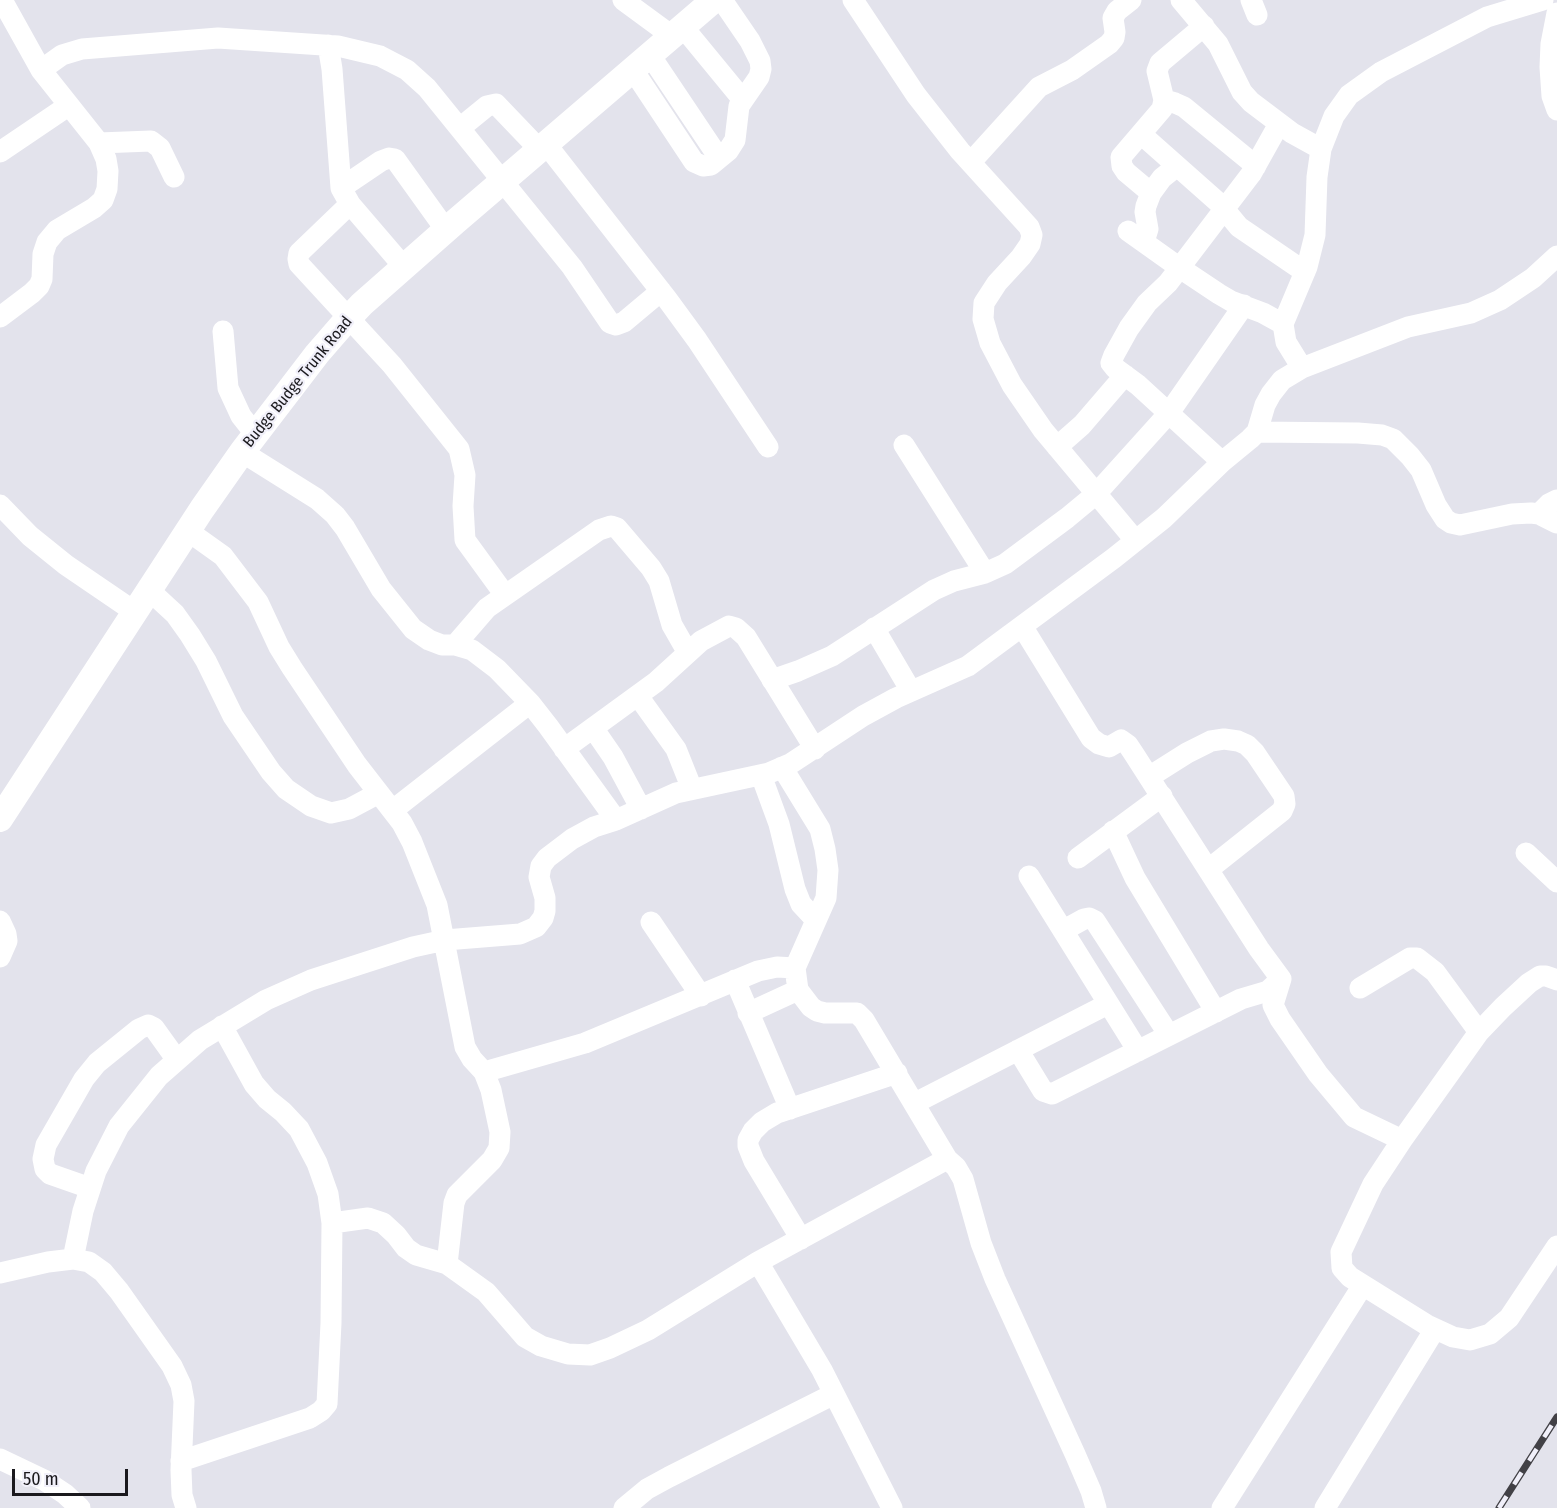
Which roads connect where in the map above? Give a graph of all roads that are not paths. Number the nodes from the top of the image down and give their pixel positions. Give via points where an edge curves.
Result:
1 (2, 0) edge
2 (623, 0) edge
3 (714, 0) edge
4 (722, 0) edge
5 (853, 0) edge
6 (1131, 0) edge
7 (1181, 0) edge
8 (1543, 0) edge
9 (1557, 13) edge
10 (1204, 26) junction
11 (678, 31) junction
12 (328, 45) junction
13 (642, 62) junction
14 (40, 70) junction
15 (743, 100) junction
16 (1164, 100) junction
17 (68, 106) junction
18 (1557, 110) edge
19 (1279, 124) junction
20 (460, 128) junction
21 (1141, 134) junction
22 (99, 143) junction
23 (543, 147) junction
24 (1321, 149) junction
25 (0, 152) edge
26 (971, 162) junction
27 (1177, 166) junction
28 (1256, 166) junction
29 (174, 177) dead end
30 (504, 181) junction
31 (1151, 193) junction
32 (345, 196) junction
33 (1224, 210) junction
34 (446, 230) junction
35 (1557, 256) edge
36 (404, 267) junction
37 (1180, 268) junction
38 (1305, 272) junction
39 (661, 291) junction
40 (1244, 305) junction
41 (0, 317) edge
42 (348, 319) junction
43 (1283, 324) junction
44 (223, 331) dead end
45 (1302, 368) junction
46 (1125, 375) junction
47 (1169, 413) junction
48 (1257, 432) junction
49 (249, 443) junction
50 (904, 445) dead end
51 (768, 447) dead end
52 (1057, 447) junction
53 (1222, 462) junction
54 (1096, 494) junction
55 (1557, 500) edge
56 (0, 505) edge
57 (1548, 518) edge
58 (188, 531) junction
59 (1135, 540) junction
60 (986, 573) junction
61 (149, 590) junction
62 (505, 595) junction
63 (135, 612) junction
64 (1022, 626) junction
65 (874, 628) junction
66 (455, 645) junction
67 (688, 653) junction
68 (772, 680) junction
69 (911, 692) junction
70 (638, 696) junction
71 (530, 703) junction
72 (593, 728) junction
73 (564, 749) junction
74 (815, 749) junction
75 (782, 767) junction
76 (761, 775) junction
77 (1149, 777) junction
78 (692, 789) junction
79 (379, 793) junction
80 (1162, 796) junction
81 (641, 809) junction
82 (393, 810) junction
83 (0, 819) edge
84 (616, 820) junction
85 (1113, 831) junction
86 (1526, 853) dead end
87 (1078, 858) dead end
88 (1209, 869) junction
89 (1029, 876) dead end
90 (1557, 882) edge
91 (815, 918) junction
92 (0, 921) edge
93 (651, 922) dead end
94 (1064, 930) junction
95 (445, 940) junction
96 (0, 957) edge
97 (795, 968) junction
98 (735, 980) junction
99 (1557, 980) edge
100 (1360, 988) dead end
101 (798, 990) junction
102 (1274, 992) junction
103 (701, 996) junction
104 (1108, 1004) junction
105 (1216, 1012) junction
106 (748, 1013) junction
107 (222, 1026) junction
108 (1479, 1032) junction
109 (1169, 1035) junction
110 (1018, 1050) junction
111 (1138, 1051) junction
112 (177, 1060) junction
113 (484, 1072) junction
114 (897, 1073) junction
115 (915, 1103) junction
116 (790, 1109) junction
117 (1402, 1140) junction
118 (947, 1159) junction
119 (90, 1188) junction
120 (332, 1223) junction
121 (801, 1239) junction
122 (1557, 1246) edge
123 (73, 1259) junction
124 (758, 1262) junction
125 (447, 1264) junction
126 (0, 1273) edge
127 (1363, 1286) junction
128 (1435, 1329) junction
129 (834, 1394) junction
130 (0, 1459) edge
131 (182, 1461) junction
132 (1093, 1507) edge
133 (80, 1508) edge
134 (186, 1508) edge
135 (624, 1508) edge
136 (892, 1508) edge
137 (1222, 1508) edge
138 (1325, 1508) edge

1 - 14 street
2 - 11 street
3 - 11 main road, Budge Budge Trunk Road
4 - 15 street via 760,61 759,76
5 - 26 street via 916,94
6 - 26 street via 1113,18 1115,32 1109,44 1039,87
7 - 10 street
8 - 24 street via 1486,17 1381,72 1349,95 1334,116
9 - 18 street via 1550,67
10 - 16 street via 1160,63 1157,71
10 - 19 street via 1225,54 1242,92
11 - 13 main road, Budge Budge Trunk Road
11 - 15 street
12 - 14 street via 218,38 114,46 62,55
12 - 20 street via 380,56 407,70
12 - 32 street
13 - 15 street via 719,158 735,141
13 - 23 main road, Budge Budge Trunk Road
14 - 17 street
16 - 21 street via 1157,116
16 - 28 street via 1184,107
17 - 22 street
17 - 25 street
19 - 24 street
19 - 28 street
20 - 23 street via 487,106 496,104
20 - 30 street
21 - 27 street
21 - 31 street via 1121,157 1122,166
22 - 29 street via 151,141 160,148
22 - 41 street via 108,171 103,200 57,230 43,254 39,286
23 - 30 main road, Budge Budge Trunk Road
23 - 39 street
24 - 38 street via 1315,235
26 - 52 street via 1032,235 1021,257 997,282 984,303 983,319 990,343 1012,385
27 - 31 street
27 - 33 street
28 - 33 street
30 - 34 main road, Budge Budge Trunk Road
30 - 39 street via 610,322 624,322
31 - 37 street via 1145,212 1148,229 1136,236
32 - 34 street via 381,161 396,159
32 - 36 street
32 - 42 street via 298,259 303,271
33 - 37 street
33 - 38 street via 1239,227
34 - 36 main road, Budge Budge Trunk Road
35 - 45 street via 1500,300 1471,313 1408,327
36 - 42 main road, Budge Budge Trunk Road
37 - 40 street via 1231,301
37 - 46 street via 1147,303 1114,355 1111,363
38 - 43 street
39 - 51 street
40 - 43 street
40 - 47 street
42 - 49 main road, Budge Budge Trunk Road
42 - 62 street via 392,365 459,449 465,475 465,540
43 - 45 street via 1286,342
44 - 49 street via 228,388
45 - 48 street via 1282,380 1271,394
46 - 47 street
46 - 52 street via 1082,426
47 - 53 street
47 - 54 street
48 - 53 street
48 - 57 street via 1382,435 1393,439 1421,470 1436,505 1451,523 1460,525 1512,514
49 - 58 main road, Budge Budge Trunk Road
49 - 66 street via 335,515 381,590 413,629 435,643
50 - 60 street
52 - 54 street
53 - 59 street
54 - 59 street
54 - 60 street via 1005,564
55 - 57 street via 1549,504
56 - 63 street via 66,565
58 - 61 main road, Budge Budge Trunk Road
58 - 79 street via 223,556 238,574 258,602 292,668
59 - 64 street
60 - 65 street via 934,590
61 - 63 main road, Budge Budge Trunk Road
61 - 79 street via 175,614 190,635 233,716 286,789 311,806 331,813 349,809
62 - 66 street via 480,615
62 - 67 street via 599,530 611,526 617,528 659,581 672,625
63 - 83 main road, Budge Budge Trunk Road
64 - 69 street via 968,666
64 - 77 street via 1091,738 1109,747 1121,740
65 - 68 street via 832,656
65 - 69 street
66 - 71 street via 472,650 497,669
67 - 68 street via 715,632 729,626 736,628 746,637
67 - 70 street
68 - 74 street
69 - 74 street via 863,716
70 - 72 street
70 - 78 street via 676,749
71 - 73 street
71 - 82 street
72 - 73 street
72 - 81 street
73 - 84 street
74 - 75 street
75 - 76 street
75 - 91 street via 820,829 825,849 828,889
76 - 78 street
76 - 91 street via 779,824 795,889 801,904
77 - 80 street
77 - 88 street via 1211,741 1238,741 1256,753 1284,796 1282,812
78 - 81 street
79 - 82 street
80 - 85 street
80 - 88 street
81 - 84 street
82 - 95 street via 417,853 437,905
84 - 95 street via 572,839 541,866 545,911 536,927 520,934
85 - 87 street
85 - 105 street via 1135,878
86 - 90 street
88 - 102 street via 1259,949
89 - 94 street
91 - 97 street
92 - 96 street via 7,941
93 - 103 street
94 - 104 street
94 - 109 street via 1084,919 1095,921
95 - 107 street via 310,980
95 - 113 street via 465,1047
97 - 98 street via 768,968
97 - 101 street
98 - 103 street
98 - 106 street
99 - 108 street via 1540,976 1529,983
100 - 108 street via 1410,958 1417,958 1435,972
101 - 106 street
101 - 114 street via 817,1011 857,1013
102 - 105 street via 1241,999
102 - 117 street via 1280,1018 1318,1074 1354,1117
103 - 113 street via 585,1043
104 - 110 street
104 - 111 street
105 - 109 street
106 - 116 street
107 - 112 street
107 - 120 street via 254,1084 299,1130 328,1194
108 - 117 street
109 - 111 street
110 - 111 street via 1048,1094
110 - 115 street
112 - 119 street via 119,1126
112 - 119 street via 148,1025 97,1063 84,1079 46,1145 43,1159 50,1174
113 - 125 street via 500,1132 498,1148 492,1160 457,1195
114 - 115 street
114 - 116 street
115 - 118 street
116 - 121 street via 762,1122 753,1131 748,1146
117 - 127 street via 1373,1184 1341,1252 1342,1268
118 - 121 street
118 - 132 street via 963,1179 995,1279 1074,1454
119 - 123 street
120 - 125 street via 368,1218 383,1223 416,1255
120 - 131 street via 327,1404 310,1418
121 - 124 street
122 - 128 street via 1509,1318 1490,1334 1470,1340
123 - 126 street
123 - 131 street via 89,1262 103,1272 172,1366 184,1401
124 - 125 street via 648,1330 590,1355 568,1354 525,1337 486,1292
124 - 129 street
127 - 128 street
127 - 137 street
128 - 138 street
129 - 135 street via 669,1477
129 - 136 street
130 - 133 street via 44,1480
131 - 134 street

